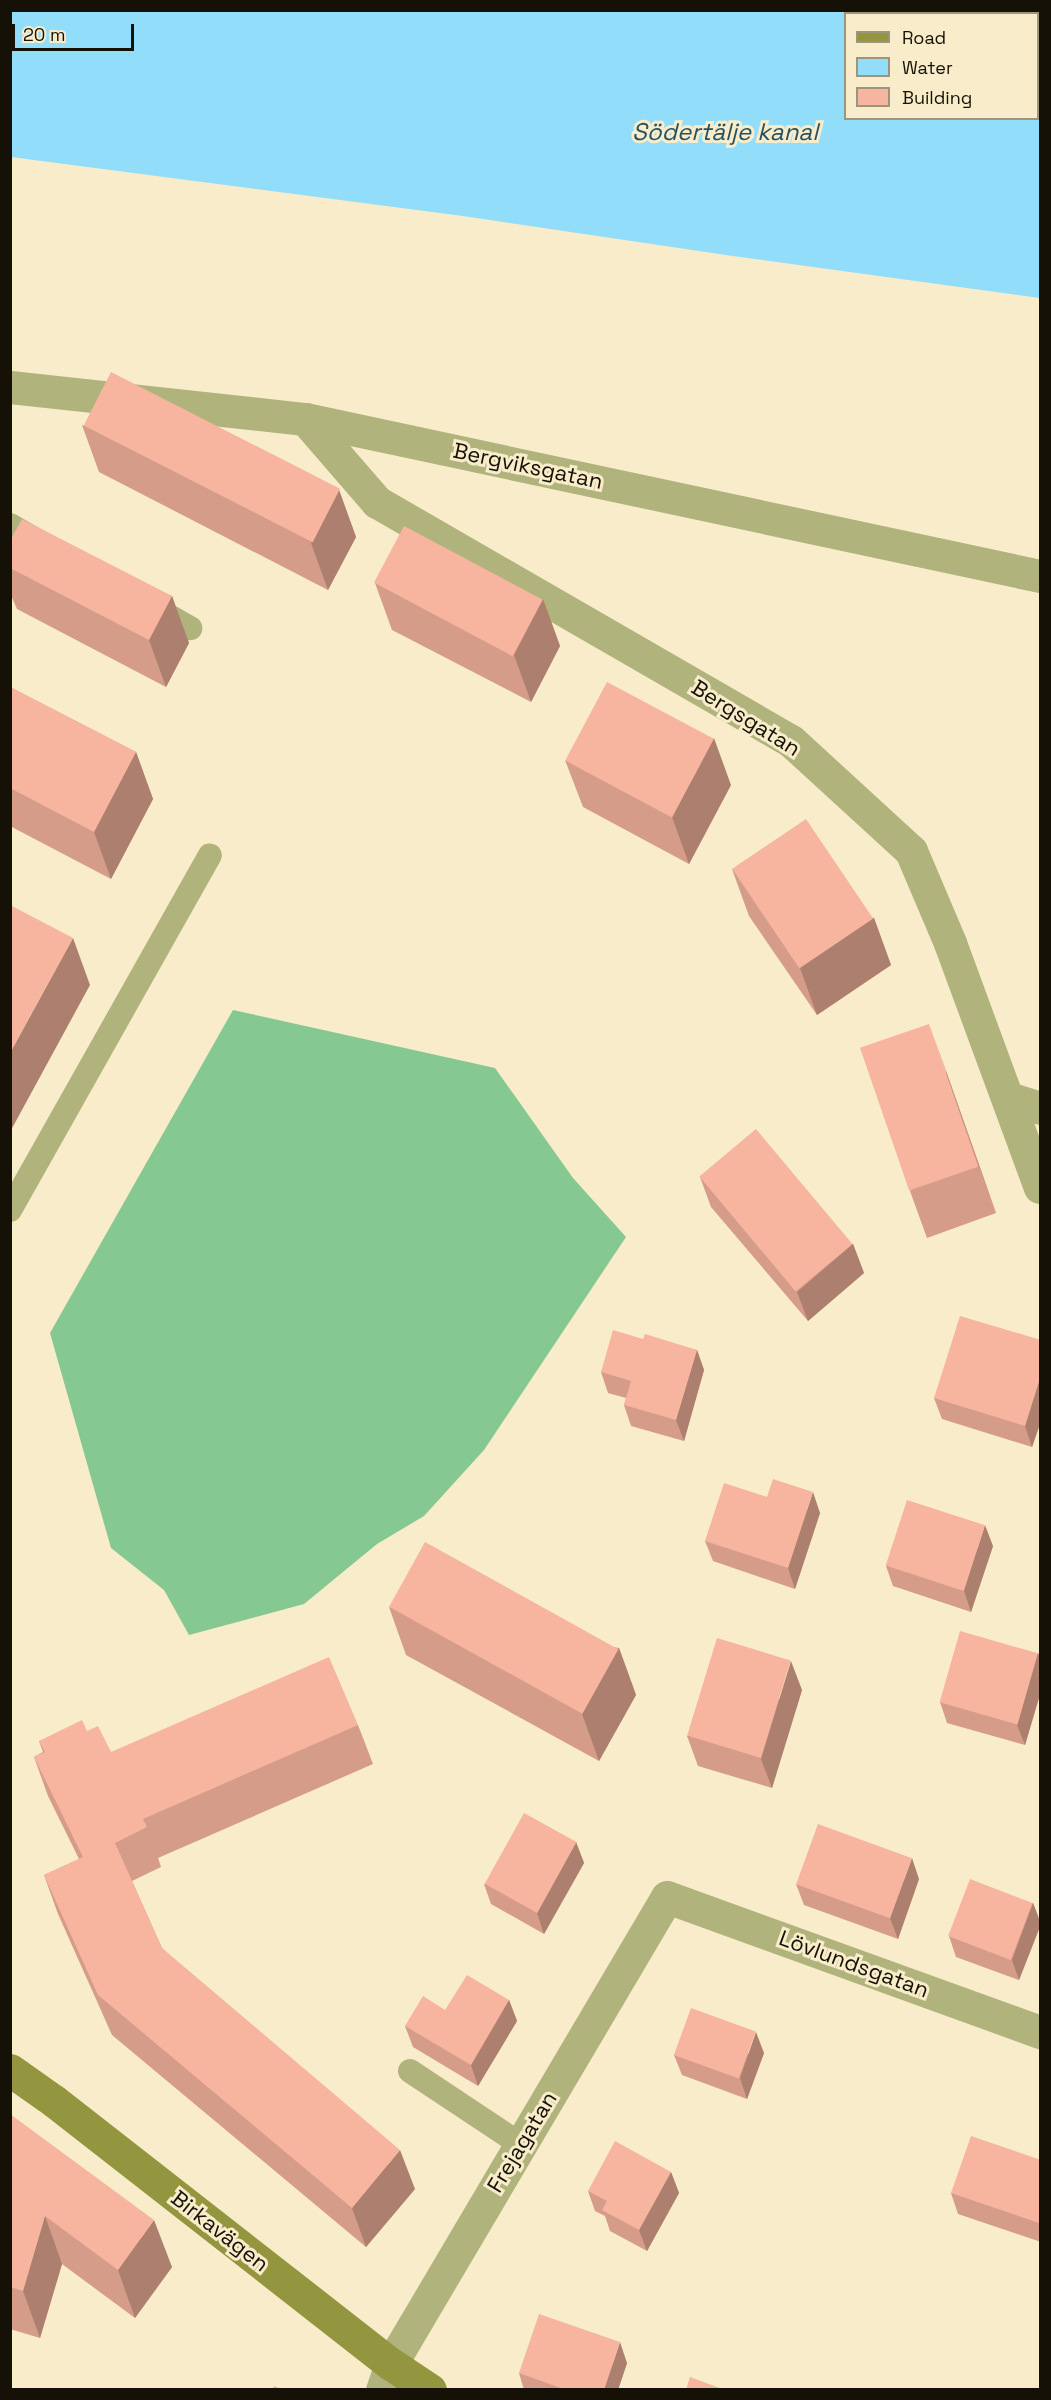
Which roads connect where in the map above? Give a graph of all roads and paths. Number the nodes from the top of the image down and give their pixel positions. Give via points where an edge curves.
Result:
1 (10, 387) edge
2 (305, 419) junction
3 (10, 525) edge
4 (60, 554) edge
5 (1041, 576) edge
6 (130, 594) edge
7 (190, 628) dead end
8 (210, 855) dead end
9 (1008, 1098) junction
10 (1041, 1108) edge
11 (1041, 1187) edge
12 (10, 1210) edge
13 (667, 1897) joint
14 (1041, 2031) edge
15 (10, 2070) edge
16 (410, 2071) dead end
17 (520, 2144) junction
18 (386, 2377) edge
19 (430, 2390) edge

1 - 2 street, Bergviksgatan
2 - 5 street, Bergviksgatan
2 - 9 street, Bergsgatan via 377,502 791,741 911,851
3 - 4 lane
6 - 7 lane
8 - 12 lane
9 - 10 street
9 - 11 street, Bergsgatan
13 - 14 street, Lövlundsgatan
13 - 17 street, Frejagatan
15 - 18 street, Birkavägen via 54,2101
16 - 17 lane
17 - 18 street, Frejagatan
18 - 19 street, Birkavägen

